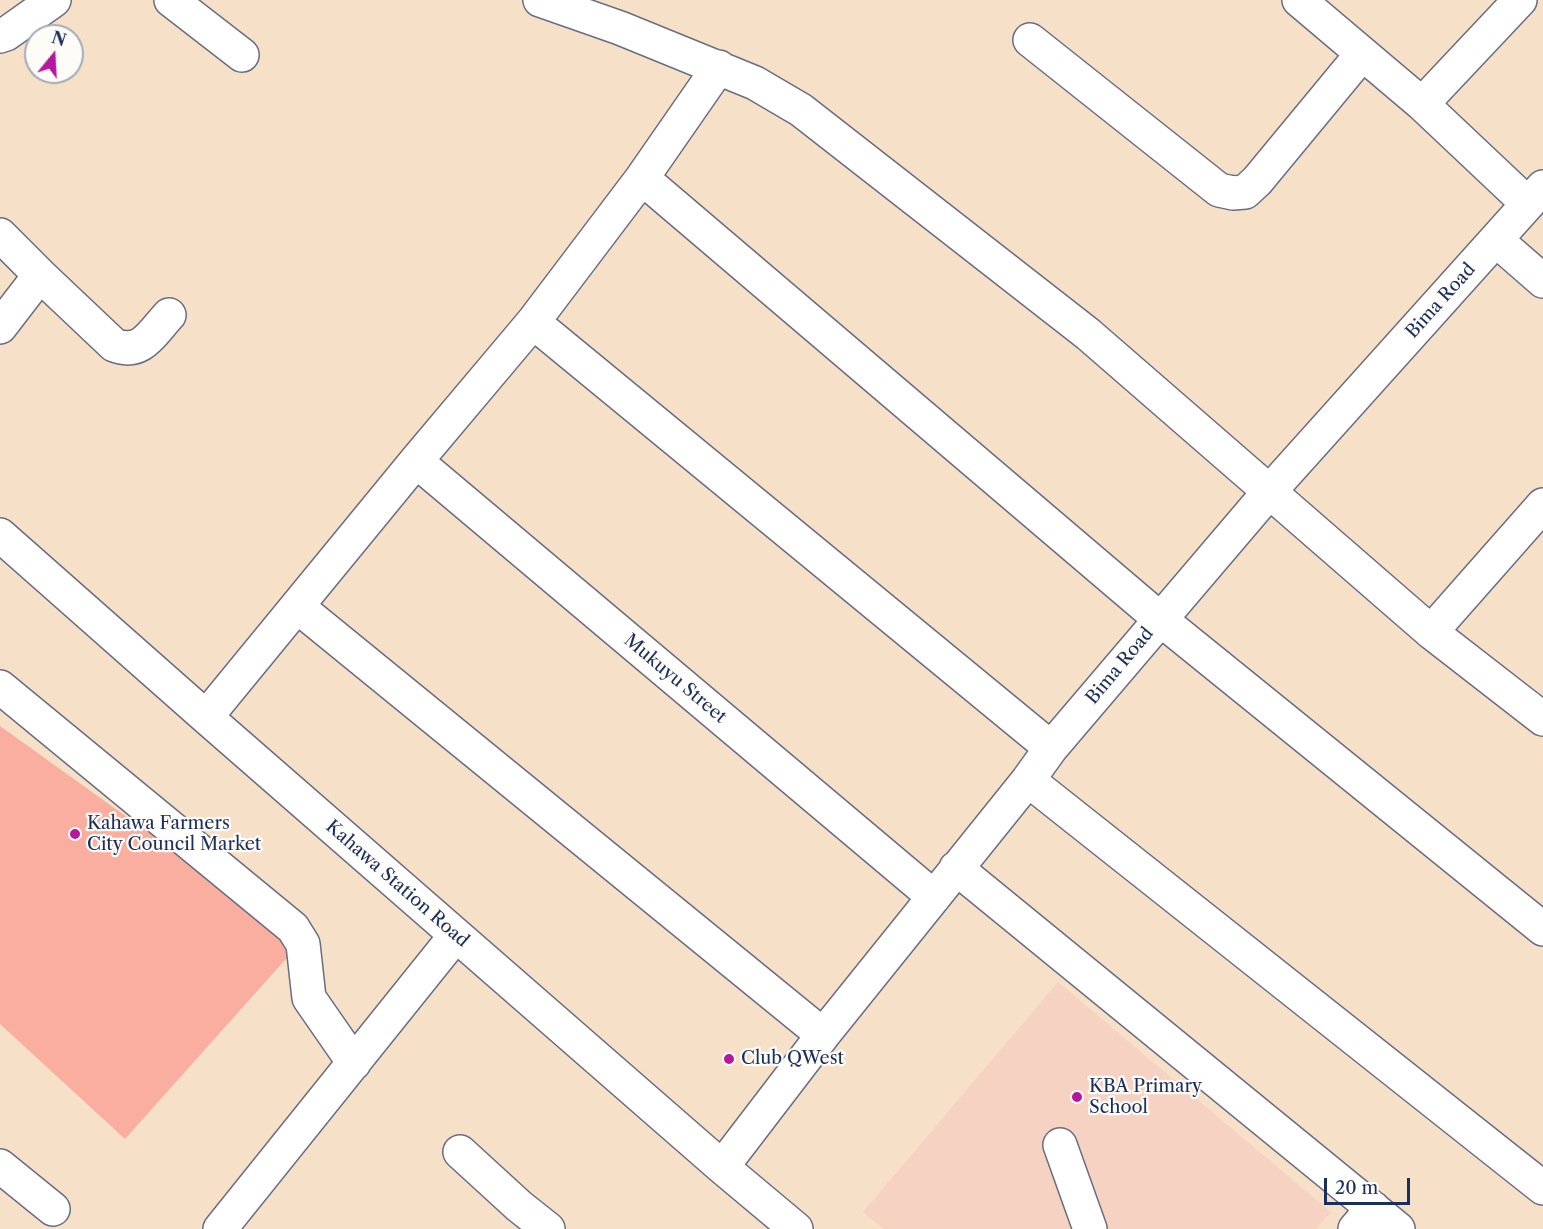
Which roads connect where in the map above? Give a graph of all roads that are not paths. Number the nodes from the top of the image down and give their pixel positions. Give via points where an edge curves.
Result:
1 (54, 0) edge
2 (171, 0) edge
3 (540, 0) edge
4 (1299, 0) edge
5 (1520, 0) edge
6 (610, 11) edge
7 (0, 36) edge
8 (1030, 40) dead end
9 (1362, 54) junction
10 (242, 55) dead end
11 (718, 67) junction
12 (1422, 104) junction
13 (642, 178) junction
14 (1535, 195) edge
15 (0, 235) edge
16 (1496, 240) junction
17 (40, 275) junction
18 (1543, 281) edge
19 (169, 315) dead end
20 (533, 322) junction
21 (0, 327) edge
22 (416, 460) junction
23 (1269, 492) junction
24 (1543, 505) edge
25 (0, 535) edge
26 (298, 607) junction
27 (1160, 619) junction
28 (1431, 632) junction
29 (0, 687) edge
30 (206, 717) junction
31 (1543, 720) edge
32 (1051, 748) junction
33 (1028, 780) junction
34 (956, 868) junction
35 (934, 897) junction
36 (1543, 929) edge
37 (456, 935) junction
38 (824, 1035) junction
39 (354, 1063) junction
40 (1060, 1145) dead end
41 (460, 1152) dead end
42 (0, 1166) edge
43 (722, 1167) junction
44 (1543, 1188) edge
45 (53, 1209) dead end
46 (510, 1218) edge
47 (1364, 1219) edge
48 (220, 1229) edge
49 (548, 1229) edge
50 (796, 1229) edge
51 (1090, 1229) edge
52 (1398, 1229) edge

1 - 7 street
2 - 10 street
3 - 6 street
4 - 9 street
5 - 12 street
6 - 11 street
8 - 9 street via 1219,190 1233,193 1245,192 1257,181
9 - 12 street
11 - 13 street
11 - 23 street via 801,110 1088,334
12 - 14 street
13 - 20 street
13 - 27 street
14 - 16 street, Bima Road
15 - 17 street
16 - 18 street
16 - 23 street, Bima Road
17 - 19 street via 114,345 126,350 139,347
17 - 21 street
20 - 22 street
20 - 32 street
22 - 26 street
22 - 35 street, Mukuyu Street
23 - 27 street, Bima Road
23 - 28 street
24 - 28 street
25 - 30 street, Kahawa Station Road
26 - 30 street
26 - 38 street
27 - 32 street, Bima Road
27 - 36 street
28 - 31 street
29 - 39 street via 293,928 303,944 309,998
30 - 37 street, Kahawa Station Road
32 - 33 street, Bima Road
33 - 34 street, Bima Road
33 - 44 street
34 - 35 street, Bima Road
34 - 47 street
35 - 38 street, Bima Road
37 - 39 street
37 - 43 street, Kahawa Station Road
38 - 43 street, Bima Road
39 - 48 street
40 - 51 street
41 - 46 street
42 - 45 street
43 - 50 street, Kahawa Station Road
46 - 49 street
47 - 52 street

